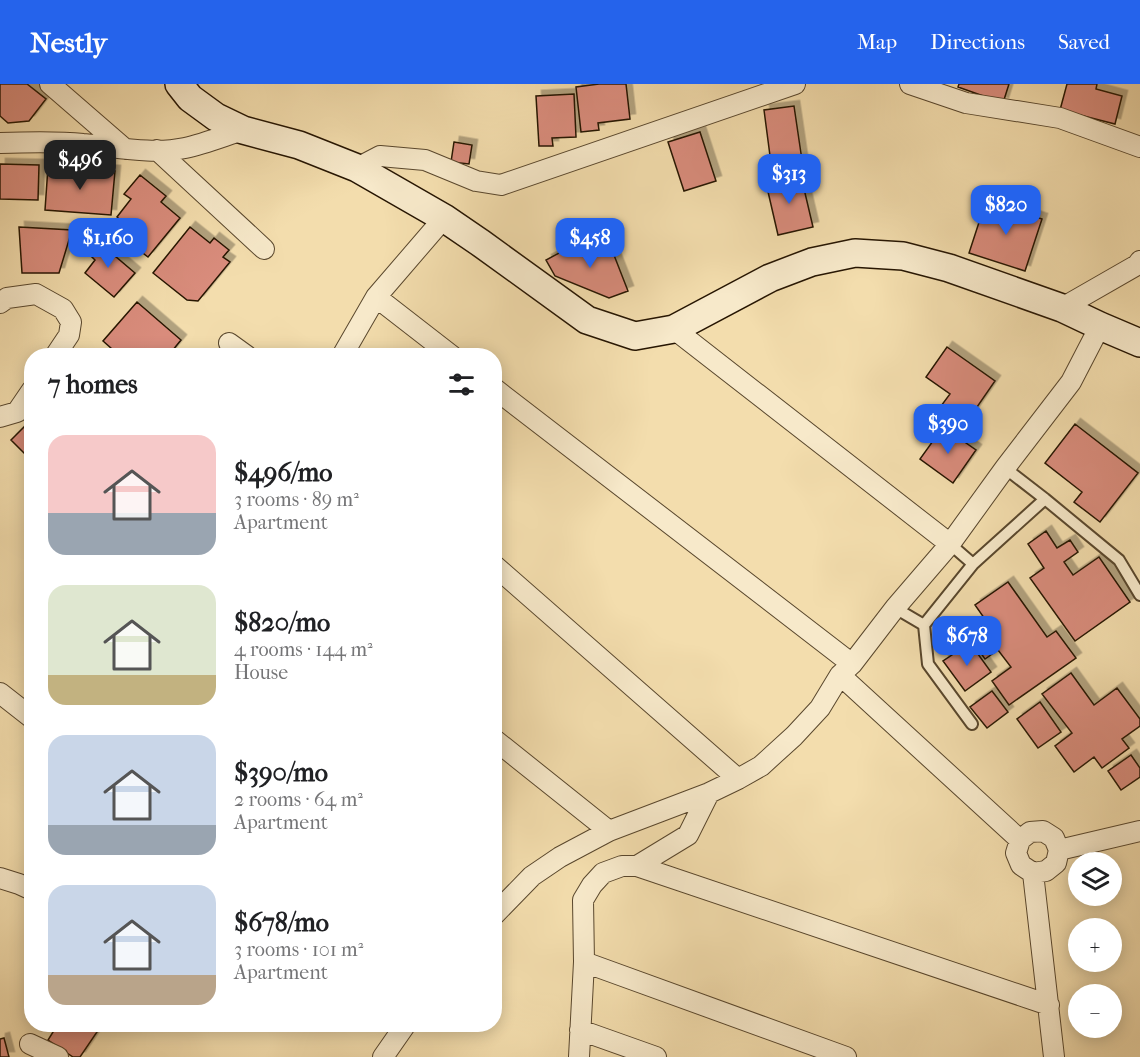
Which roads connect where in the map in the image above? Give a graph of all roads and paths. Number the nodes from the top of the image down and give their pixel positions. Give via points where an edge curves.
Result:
1 (50, 84) edge
2 (179, 84) edge
3 (795, 84) edge
4 (910, 84) edge
5 (243, 130) junction
6 (0, 143) edge
7 (1140, 147) edge
8 (126, 150) junction
9 (157, 150) junction
10 (357, 168) junction
11 (444, 218) junction
12 (264, 249) dead end
13 (1140, 261) edge
14 (376, 297) junction
15 (0, 303) edge
16 (1062, 308) junction
17 (1100, 326) junction
18 (674, 329) junction
19 (229, 343) dead end
20 (1140, 343) edge
21 (60, 348) edge
22 (236, 348) edge
23 (347, 348) edge
24 (442, 348) edge
25 (502, 395) edge
26 (24, 402) edge
27 (0, 417) edge
28 (1005, 468) junction
29 (1045, 499) junction
30 (950, 544) junction
31 (973, 564) junction
32 (502, 572) edge
33 (1140, 595) edge
34 (895, 608) junction
35 (924, 625) junction
36 (846, 669) junction
37 (0, 693) edge
38 (24, 712) edge
39 (972, 724) dead end
40 (502, 746) edge
41 (738, 779) junction
42 (709, 794) junction
43 (609, 831) junction
44 (1140, 831) edge
45 (1020, 840) junction
46 (1059, 850) junction
47 (637, 866) junction
48 (1033, 873) junction
49 (0, 878) edge
50 (24, 886) edge
51 (502, 903) edge
52 (584, 962) junction
53 (1049, 1005) junction
54 (580, 1030) junction
55 (400, 1032) edge
56 (30, 1044) dead end
57 (58, 1057) edge
58 (383, 1057) edge
59 (579, 1057) edge
60 (656, 1057) edge
61 (846, 1057) edge
62 (1054, 1057) edge

1 - 8 street
2 - 5 main road via 190,98 216,117
3 - 10 street via 501,185 476,181 425,160 380,156
4 - 7 street via 966,103 1060,118
5 - 9 street via 184,149
5 - 10 main road
6 - 8 street via 81,144
8 - 9 street
9 - 12 street
10 - 11 main road
11 - 14 street
11 - 18 main road via 586,320 635,336
13 - 16 street
14 - 23 street
14 - 24 street
15 - 21 street via 36,294 63,309 71,322 69,335
16 - 17 main road
16 - 18 main road via 949,268 903,256 855,253 812,262 770,278
17 - 20 main road
17 - 28 street via 1071,382
18 - 30 street
19 - 22 street
25 - 36 street
26 - 27 street via 17,412
28 - 29 lane
28 - 30 street
29 - 31 lane
29 - 33 lane via 1119,560
30 - 31 lane
30 - 34 street
31 - 35 lane
32 - 41 street
34 - 35 lane
34 - 36 street
35 - 39 lane via 928,664
36 - 41 street via 820,708 794,736 761,766
36 - 45 street
37 - 38 street
40 - 43 street
41 - 42 street
42 - 43 street
42 - 47 street via 688,835
43 - 51 street via 560,857
44 - 46 street
45 - 46 street via 1030,832 1043,831 1054,838
45 - 48 street via 1016,853 1022,865
46 - 48 street via 1056,863 1046,871
47 - 52 street via 622,866 603,873 583,900
47 - 53 street
48 - 53 street
49 - 50 street
52 - 54 street
52 - 61 street
53 - 62 street
54 - 59 street
54 - 60 street
55 - 58 street
56 - 57 street

